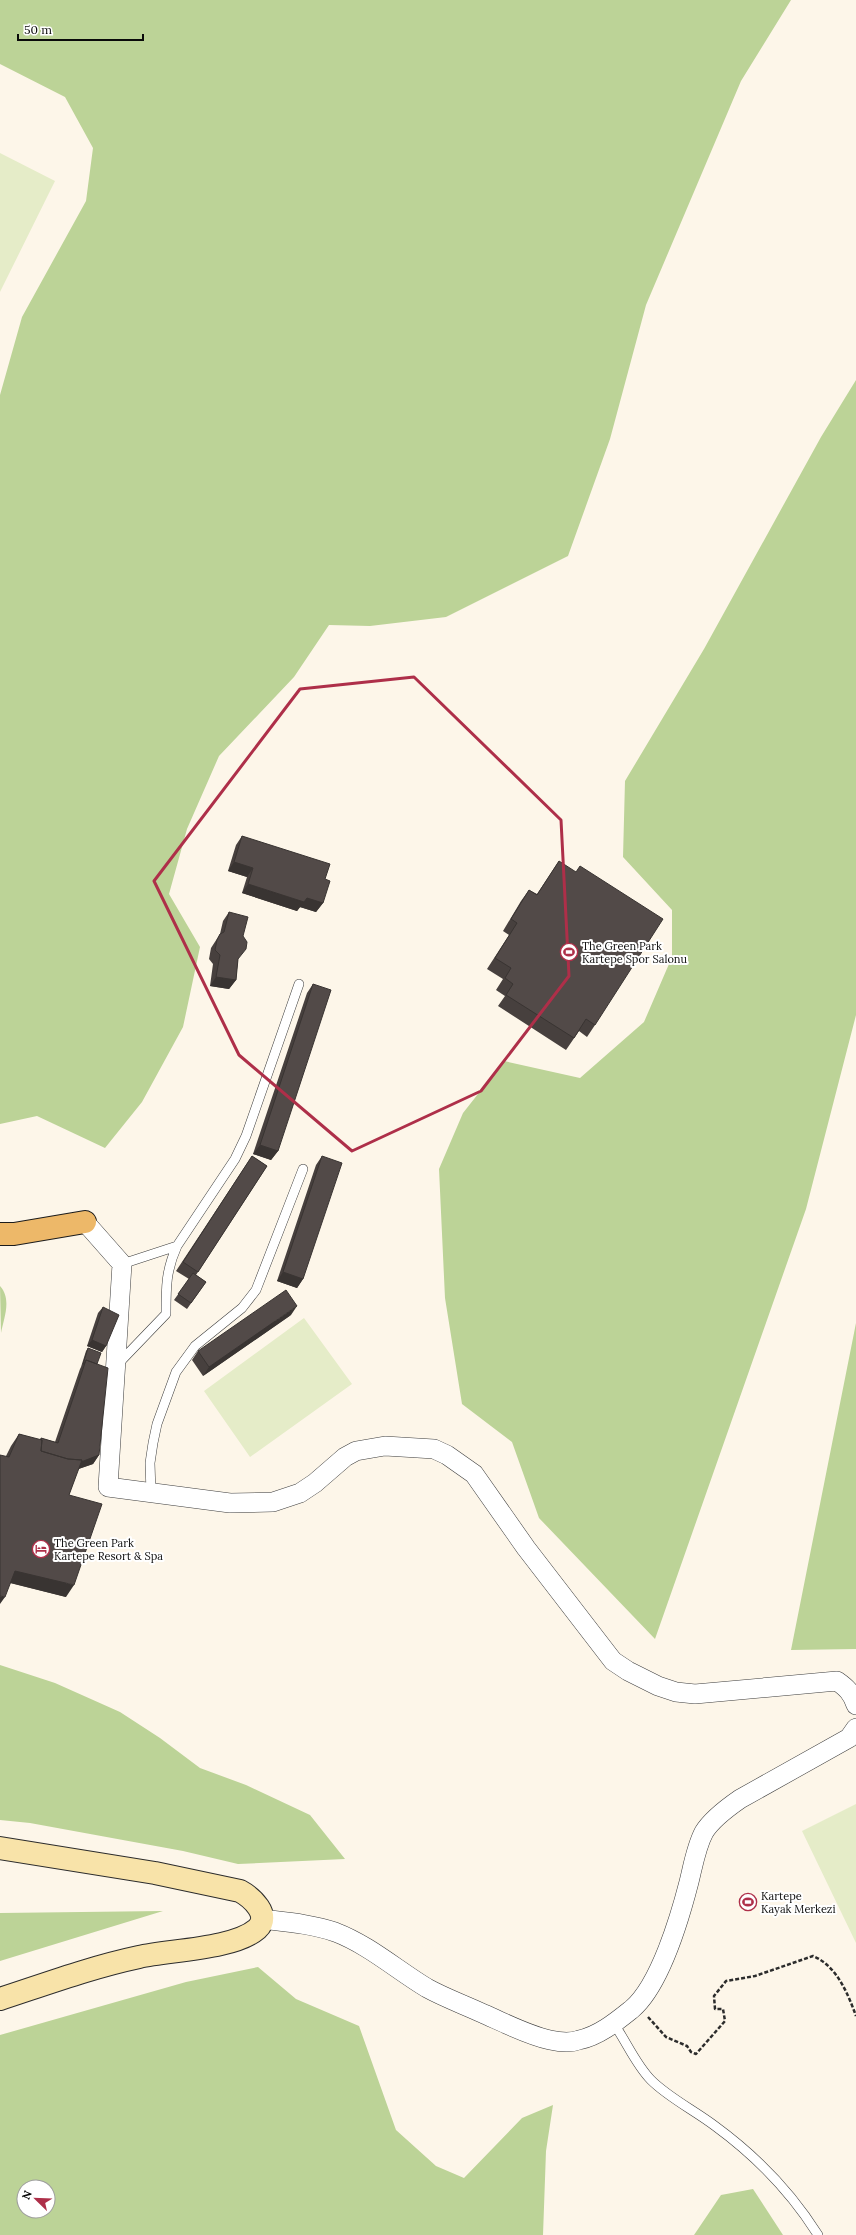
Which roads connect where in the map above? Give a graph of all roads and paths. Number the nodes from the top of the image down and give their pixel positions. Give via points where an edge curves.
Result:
1 (299, 984) dead end
2 (303, 1169) dead end
3 (85, 1222) joint
4 (0, 1234) edge
5 (177, 1246) junction
6 (122, 1264) junction
7 (116, 1367) junction
8 (151, 1493) junction
9 (856, 1705) edge
10 (856, 1728) edge
11 (0, 1848) edge
12 (261, 1919) junction
13 (0, 2000) edge
14 (637, 2005) junction
15 (856, 2016) edge
16 (614, 2024) junction
17 (818, 2235) edge

1 - 5 lane via 246,1136 235,1159
2 - 8 lane via 256,1290 242,1308 195,1346 176,1372 157,1424 153,1443 150,1463
3 - 4 main road
3 - 6 street
5 - 6 lane
5 - 7 lane via 166,1277 166,1314
6 - 7 street
7 - 8 street via 108,1487
8 - 9 street via 230,1503 273,1502 300,1494 356,1451 385,1446 434,1449 474,1474 600,1646 613,1661 628,1671 658,1686 676,1692 695,1694 837,1681 853,1695
10 - 14 street via 849,1738 728,1807 704,1832 672,1941
11 - 12 street via 155,1873 240,1891 256,1903 261,1912
12 - 13 street via 256,1929 239,1939 126,1960
12 - 16 street via 336,1932 363,1946 429,1989 551,2041 580,2040
14 - 15 path via 666,2037 686,2046 696,2054 725,2021 723,2009 715,2009 714,1996 726,1981 755,1976 813,1956 825,1961 846,1991
14 - 16 street
16 - 17 lane via 650,2079 728,2136 763,2166 791,2195

